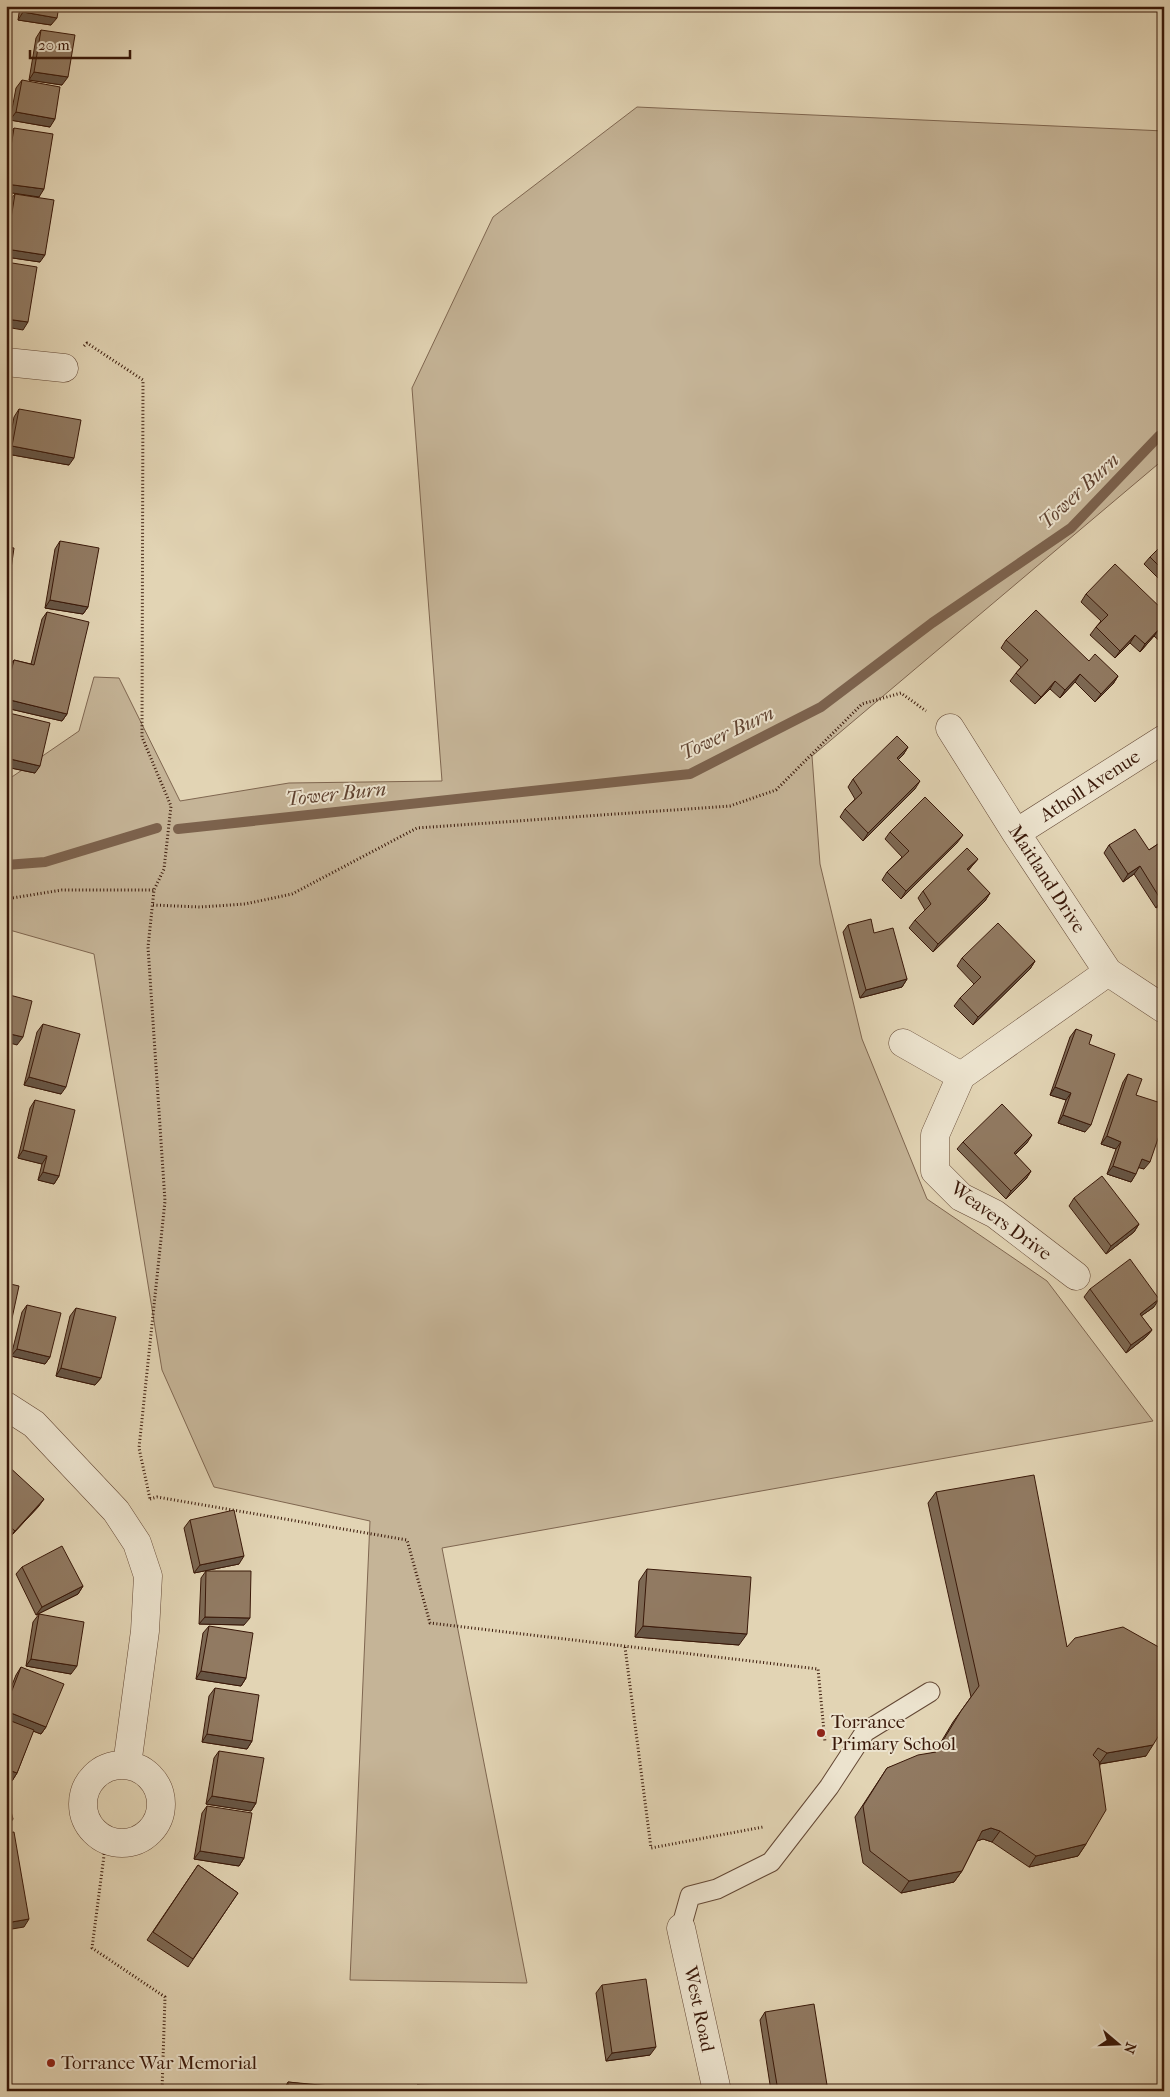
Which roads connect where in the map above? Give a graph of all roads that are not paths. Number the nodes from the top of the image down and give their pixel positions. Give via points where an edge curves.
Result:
1 (6, 362) edge
2 (64, 368) road end
3 (950, 728) road end
4 (1164, 739) edge
5 (1016, 833) junction
6 (1108, 972) junction
7 (1164, 1009) edge
8 (902, 1044) dead end
9 (961, 1076) junction
10 (1076, 1276) dead end
11 (6, 1406) edge
12 (930, 1692) dead end
13 (127, 1765) junction
14 (681, 1928) joint
15 (717, 2091) edge

1 - 2 street
3 - 5 street, Maitland Drive
4 - 5 street, Atholl Avenue
5 - 6 street, Maitland Drive
6 - 7 street, Maitland Drive
6 - 9 street
8 - 9 street
9 - 10 street, Weavers Drive via 935,1135 935,1171 961,1197 995,1214
11 - 13 street via 34,1424 116,1511 136,1543 148,1576 145,1631
12 - 14 lane via 865,1732 829,1787 771,1862 717,1889 690,1896
13 - 13 street via 114,1765 93,1777 83,1799 83,1812 95,1833 118,1843 132,1842 144,1836 153,1827 161,1802 150,1777
14 - 15 street, West Road

